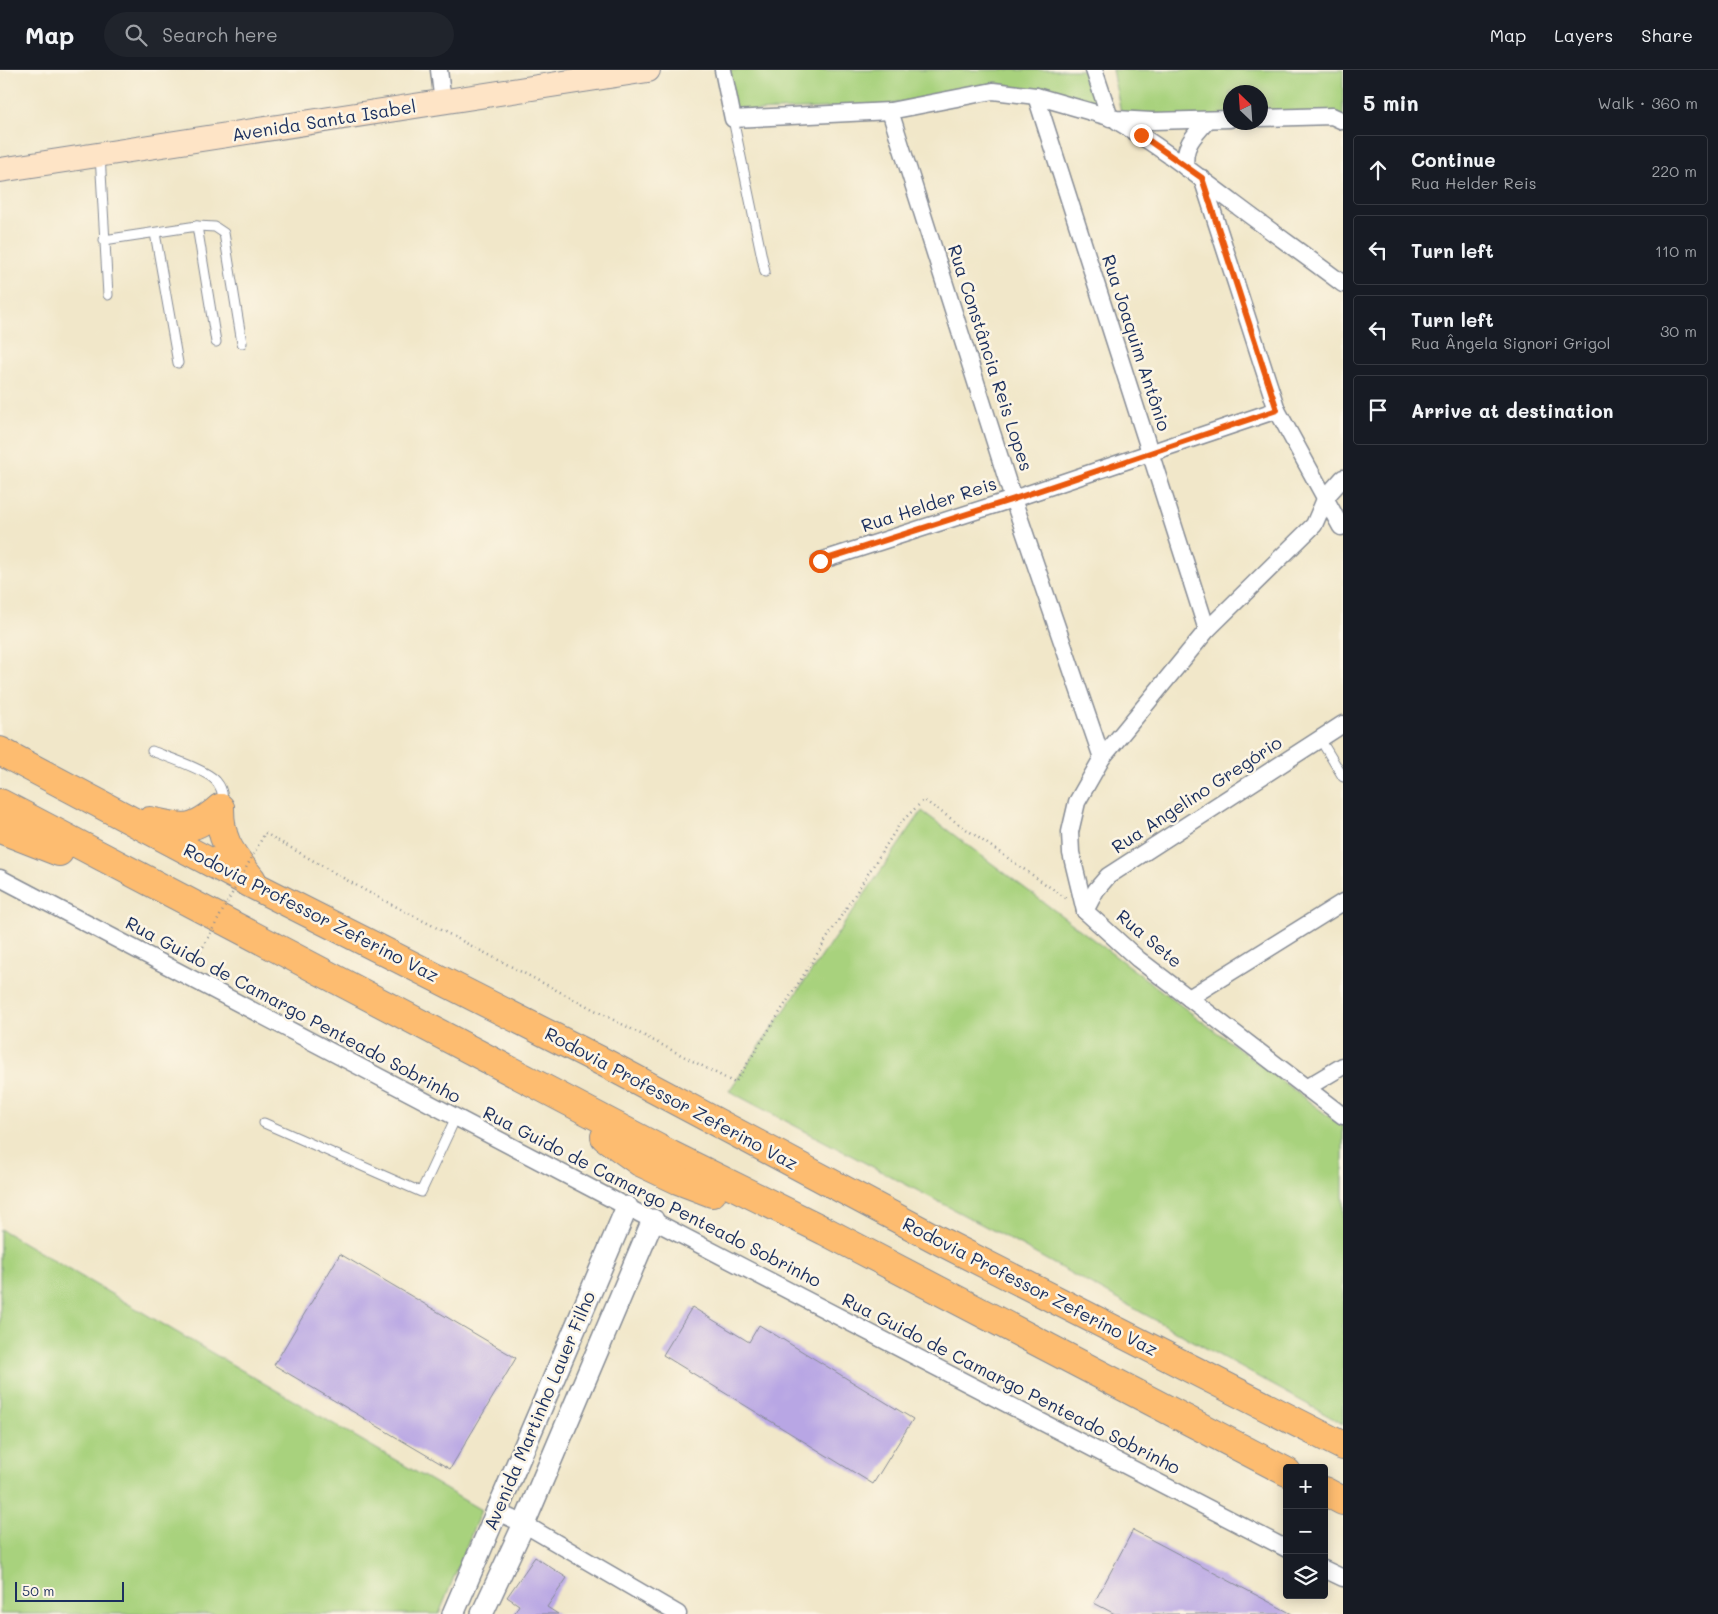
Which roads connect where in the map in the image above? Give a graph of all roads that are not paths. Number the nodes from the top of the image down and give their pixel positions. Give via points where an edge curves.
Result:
1 (438, 70) edge
2 (648, 70) edge
3 (723, 70) edge
4 (1096, 72) edge
5 (1036, 96) junction
6 (443, 103) junction
7 (890, 111) junction
8 (1268, 118) edge
9 (732, 119) junction
10 (1113, 119) junction
11 (1223, 119) edge
12 (1208, 120) junction
13 (1343, 121) edge
14 (100, 154) junction
15 (1186, 168) junction
16 (0, 170) edge
17 (1202, 178) junction
18 (197, 226) junction
19 (155, 233) junction
20 (104, 240) junction
21 (765, 272) dead end
22 (1343, 284) edge
23 (108, 295) dead end
24 (216, 342) dead end
25 (242, 343) dead end
26 (178, 363) dead end
27 (1277, 410) junction
28 (1150, 452) junction
29 (1343, 478) edge
30 (1326, 497) junction
31 (1014, 499) junction
32 (1314, 525) junction
33 (1342, 527) edge
34 (820, 561) dead end
35 (1207, 630) junction
36 (1343, 724) edge
37 (1320, 739) junction
38 (0, 751) edge
39 (152, 752) dead end
40 (1102, 758) junction
41 (1343, 777) edge
42 (0, 803) edge
43 (220, 808) junction
44 (124, 816) junction
45 (0, 829) edge
46 (0, 878) edge
47 (258, 887) junction
48 (169, 893) junction
49 (1343, 902) edge
50 (1085, 911) junction
51 (1189, 998) junction
52 (1343, 1066) edge
53 (1306, 1088) junction
54 (1343, 1116) edge
55 (456, 1118) junction
56 (264, 1123) dead end
57 (627, 1207) junction
58 (653, 1220) junction
59 (1343, 1446) edge
60 (1283, 1470) edge
61 (1328, 1493) edge
62 (1343, 1501) edge
63 (497, 1512) junction
64 (524, 1524) junction
65 (1283, 1547) edge
66 (1328, 1570) edge
67 (1343, 1578) edge
68 (453, 1614) edge
69 (482, 1614) edge
70 (678, 1614) edge

1 - 6 street
2 - 6 main road, Avenida Santa Isabel
3 - 9 street
4 - 10 street
5 - 7 street via 994,91
5 - 10 street
5 - 28 street, Rua Joaquim Antônio
6 - 14 main road, Avenida Santa Isabel
7 - 9 street
7 - 31 street, Rua Constância Reis Lopes
8 - 13 street via 1332,116
9 - 21 lane
10 - 12 street
10 - 15 street
11 - 12 street
12 - 15 street via 1186,149
14 - 16 main road, Avenida Santa Isabel
14 - 20 lane
15 - 17 street
17 - 22 street
17 - 27 street
18 - 19 lane
18 - 24 lane
18 - 25 lane via 216,227 224,233
19 - 20 lane
19 - 26 lane
20 - 23 lane
27 - 28 street, Rua Helder Reis
27 - 30 street
28 - 31 street, Rua Helder Reis
28 - 35 street, Rua Joaquim Antônio
29 - 30 street
30 - 32 street
30 - 33 street
31 - 34 street, Rua Helder Reis
31 - 40 street, Rua Constância Reis Lopes
32 - 33 street
32 - 35 street
35 - 40 street
36 - 37 street, Rua Angelino Gregório
37 - 41 lane
37 - 50 street, Rua Angelino Gregório via 1108,876
38 - 44 highway, Rodovia Professor Zeferino Vaz
39 - 43 lane via 215,779 222,790
40 - 50 street via 1077,802 1070,832
42 - 48 highway
43 - 44 highway via 192,827 176,828
43 - 47 highway via 223,839
44 - 47 highway, Rodovia Professor Zeferino Vaz
45 - 48 highway
46 - 55 street, Rua Guido de Camargo Penteado Sobrinho
47 - 59 highway, Rodovia Professor Zeferino Vaz via 617,1069 966,1254
48 - 60 highway
49 - 51 street
50 - 51 street, Rua Sete via 1138,959
51 - 53 street, Rua Sete
52 - 53 street
53 - 54 street, Rua Sete
55 - 56 lane via 421,1192
55 - 57 street, Rua Guido de Camargo Penteado Sobrinho
57 - 58 street, Rua Guido de Camargo Penteado Sobrinho
57 - 63 street, Avenida Martinho Lauer Filho
58 - 64 street, Avenida Martinho Lauer Filho
58 - 65 street, Rua Guido de Camargo Penteado Sobrinho
61 - 62 highway
63 - 64 street
63 - 68 street, Avenida Martinho Lauer Filho
64 - 69 street, Avenida Martinho Lauer Filho
64 - 70 street
66 - 67 street

